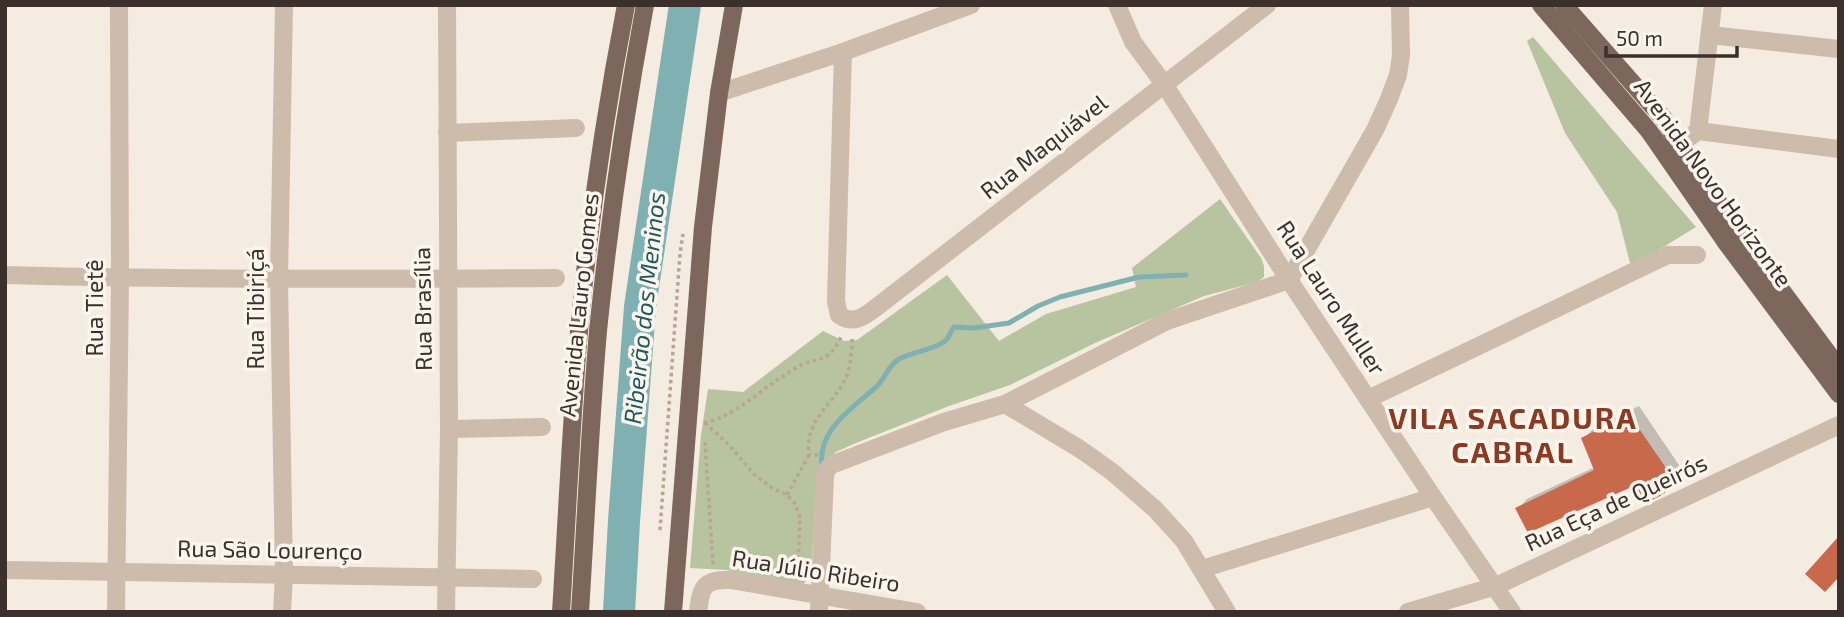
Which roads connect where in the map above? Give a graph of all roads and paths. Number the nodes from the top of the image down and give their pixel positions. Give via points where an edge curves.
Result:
1 (119, 5) edge
2 (284, 5) edge
3 (447, 5) edge
4 (626, 5) edge
5 (645, 5) edge
6 (734, 5) edge
7 (1117, 5) edge
8 (1267, 5) edge
9 (1400, 5) edge
10 (1541, 5) edge
11 (1564, 5) edge
12 (1713, 5) edge
13 (965, 6) edge
14 (1710, 35) junction
15 (1839, 49) edge
16 (843, 52) junction
17 (1164, 84) junction
18 (719, 93) junction
19 (576, 128) dead end
20 (1698, 131) junction
21 (447, 133) junction
22 (1679, 145) junction
23 (1839, 149) edge
24 (1697, 255) dead end
25 (5, 275) edge
26 (120, 278) junction
27 (447, 278) junction
28 (556, 278) dead end
29 (279, 279) junction
30 (1289, 280) junction
31 (850, 320) junction
32 (1839, 368) edge
33 (1839, 394) edge
34 (1368, 399) junction
35 (1005, 404) junction
36 (696, 423) junction
37 (1839, 425) edge
38 (542, 427) dead end
39 (449, 429) junction
40 (787, 495) junction
41 (1433, 497) junction
42 (1202, 569) junction
43 (5, 570) edge
44 (118, 572) junction
45 (284, 575) junction
46 (447, 578) junction
47 (533, 579) dead end
48 (711, 582) junction
49 (1496, 586) junction
50 (816, 600) edge
51 (116, 612) edge
52 (282, 612) edge
53 (446, 612) edge
54 (561, 612) edge
55 (580, 612) edge
56 (673, 612) edge
57 (698, 612) edge
58 (917, 612) edge
59 (1227, 612) edge
60 (1408, 612) edge
61 (1512, 612) edge

1 - 26 street, Rua Tietê
2 - 29 street, Rua Tibiriçá
3 - 21 street, Rua Brasília
4 - 54 main road, Avenida Lauro Gomes via 579,332
5 - 55 main road, Avenida Lauro Gomes via 617,174 598,334
6 - 18 main road
7 - 17 street, Rua Lauro Muller via 1133,42
8 - 17 street, Rua Maquiável
9 - 30 street via 1398,75 1375,130
10 - 33 main road, Avenida Novo Horizonte via 1649,131 1724,241
11 - 22 main road, Avenida Novo Horizonte via 1664,119
12 - 14 street
13 - 16 street
14 - 15 street
14 - 20 street
16 - 18 street
16 - 31 street via 836,281 839,315
17 - 30 street, Rua Lauro Muller
17 - 31 street, Rua Maquiável via 878,306
18 - 36 main road via 702,227
19 - 21 street
20 - 22 street
20 - 23 street
21 - 27 street, Rua Brasília
22 - 32 main road, Avenida Novo Horizonte
24 - 34 street via 1668,256
25 - 26 street
26 - 29 street
26 - 44 street, Rua Tietê
27 - 28 street
27 - 29 street
27 - 39 street, Rua Brasília
29 - 45 street, Rua Tibiriçá
30 - 34 street, Rua Lauro Muller
30 - 35 street via 1167,321
31 - 36 path via 835,348 825,356 793,369 717,419
31 - 40 path via 847,375 811,429 808,443 812,455
34 - 41 street, Rua Lauro Muller
35 - 42 street via 1111,471 1156,509
35 - 50 street via 944,422 843,460 826,471
36 - 40 path via 729,444 754,474
36 - 48 path via 706,468
36 - 56 main road
37 - 49 street, Rua Eça de Queirós
38 - 39 street
39 - 46 street, Rua Brasília
40 - 50 path via 798,511 798,563
41 - 42 street
41 - 49 street, Rua Lauro Muller
42 - 59 street
43 - 44 street, Rua São Lourenço
44 - 45 street, Rua São Lourenço
44 - 51 street, Rua Tietê
45 - 46 street, Rua São Lourenço
45 - 52 street, Rua Tibiriçá
46 - 47 street, Rua São Lourenço
46 - 53 street, Rua Brasília
48 - 50 street, Rua Júlio Ribeiro via 731,580
48 - 57 street via 701,595
49 - 60 street, Rua Eça de Queirós
49 - 61 street, Rua Lauro Muller
50 - 58 street, Rua Júlio Ribeiro

